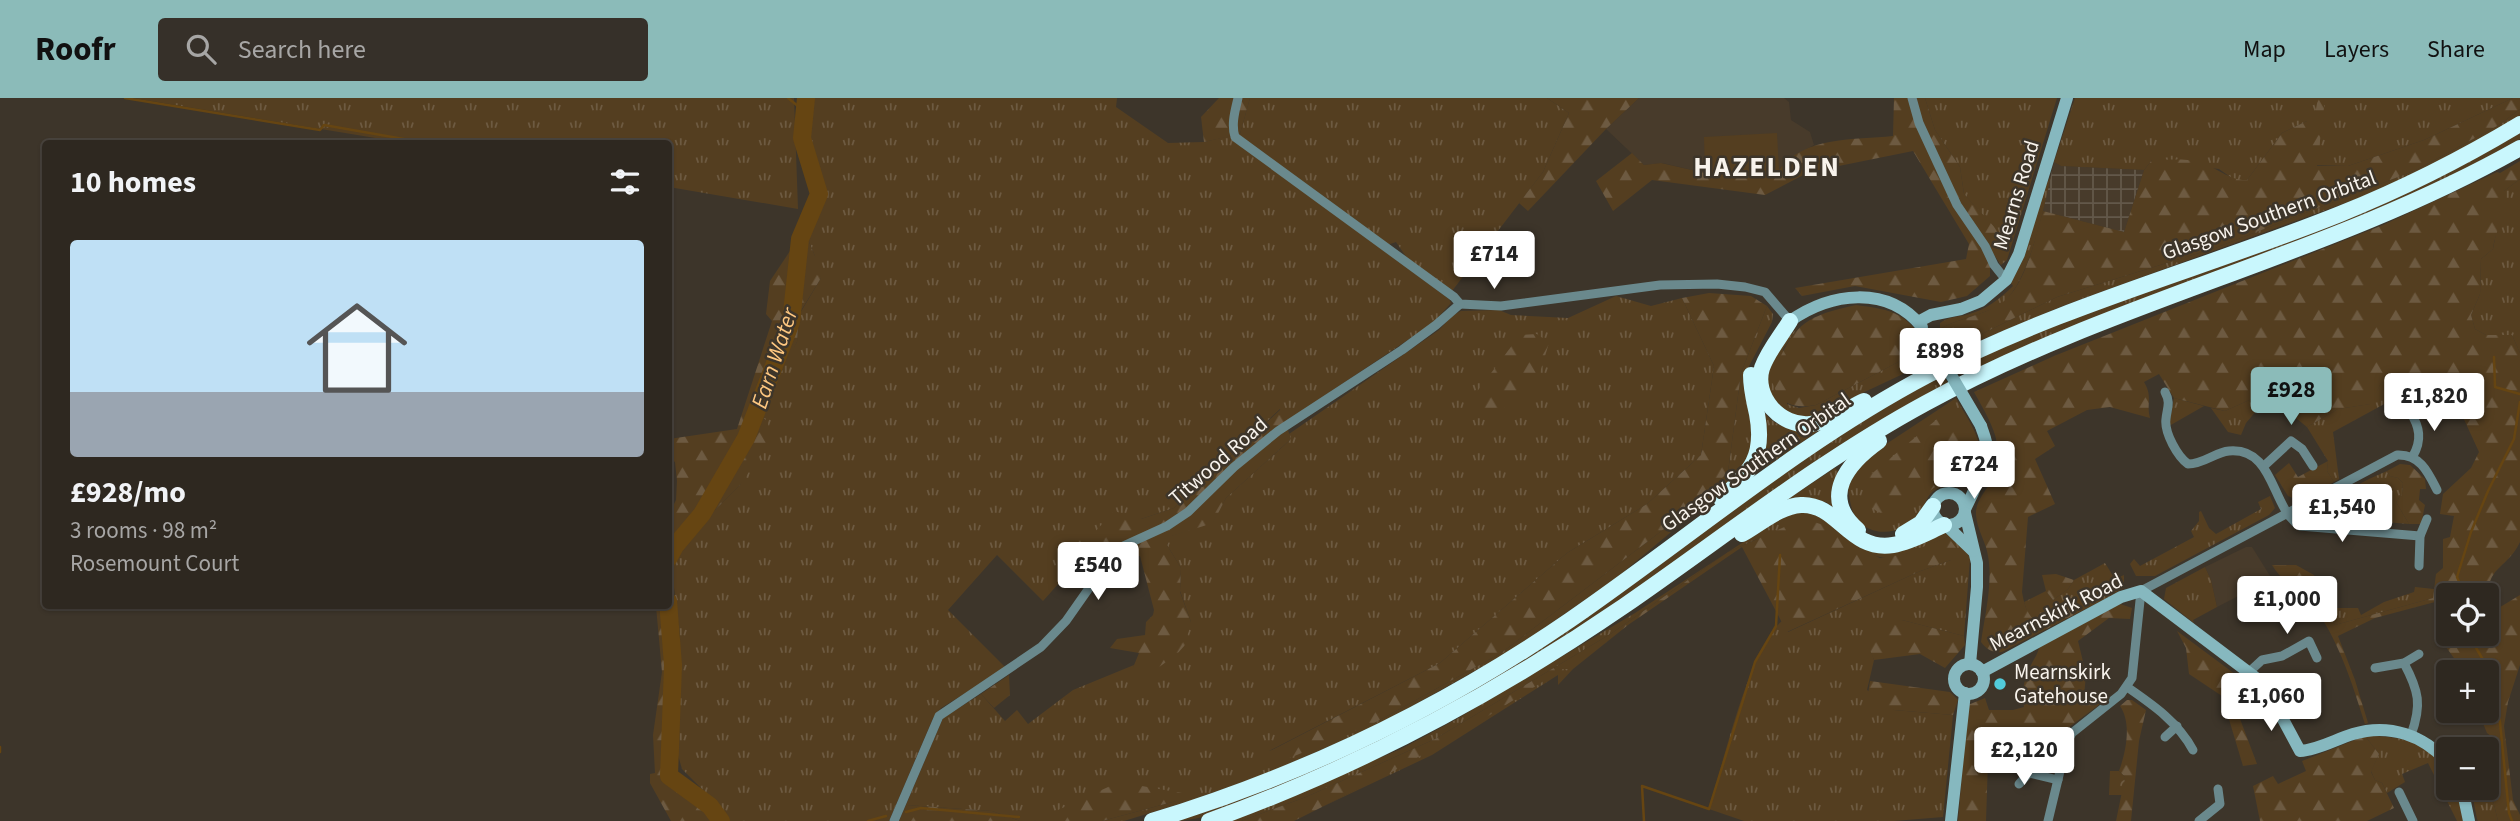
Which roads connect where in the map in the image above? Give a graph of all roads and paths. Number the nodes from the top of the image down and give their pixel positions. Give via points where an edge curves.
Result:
1 (1238, 98) edge
2 (1913, 98) edge
3 (2067, 98) edge
4 (2520, 124) edge
5 (2520, 148) edge
6 (2006, 280) junction
7 (1460, 304) junction
8 (1790, 321) junction
9 (1918, 322) junction
10 (1972, 353) junction
11 (1984, 373) junction
12 (2165, 392) dead end
13 (2437, 397) dead end
14 (2413, 456) junction
15 (2264, 466) junction
16 (2313, 466) dead end
17 (1978, 478) junction
18 (2437, 490) dead end
19 (1952, 493) junction
20 (2372, 505) dead end
21 (1933, 506) junction
22 (1965, 511) junction
23 (2287, 511) junction
24 (2427, 519) dead end
25 (1945, 525) junction
26 (2370, 531) junction
27 (2420, 537) junction
28 (1976, 554) junction
29 (2419, 566) dead end
30 (1640, 569) junction
31 (2141, 591) junction
32 (1624, 606) junction
33 (2419, 654) dead end
34 (2317, 658) dead end
35 (2404, 663) junction
36 (1970, 664) junction
37 (2375, 668) dead end
38 (1982, 672) junction
39 (2248, 673) junction
40 (2127, 687) junction
41 (1965, 694) junction
42 (2177, 726) junction
43 (2411, 735) junction
44 (2165, 737) dead end
45 (2193, 750) dead end
46 (2436, 752) edge
47 (2019, 754) dead end
48 (2029, 773) junction
49 (2058, 780) junction
50 (2019, 784) dead end
51 (2218, 789) dead end
52 (2399, 792) dead end
53 (2465, 800) edge
54 (2204, 819) edge
55 (894, 821) edge
56 (1152, 821) edge
57 (1209, 821) edge
58 (1951, 821) edge
59 (2048, 821) edge
60 (2413, 821) edge
61 (2469, 821) edge

1 - 7 street via 1235,137
2 - 6 street via 1919,122 1957,205
3 - 6 street, Mearns Road via 2019,254
4 - 10 highway, Glasgow Southern Orbital via 2438,170 2346,212 2100,299
5 - 11 highway, Glasgow Southern Orbital via 2363,225
6 - 9 street, Mearns Road via 1981,300
7 - 8 street via 1502,306 1660,285 1717,284 1765,292
7 - 55 street, Titwood Road via 1402,350 1265,441 1188,512 1113,554 1041,647 939,716
8 - 9 street via 1820,304 1858,296 1894,305
8 - 10 highway via 1762,367 1761,384 1771,407 1792,423 1820,422
8 - 30 highway via 1765,340 1753,363 1751,384 1760,433 1758,454 1748,474
9 - 17 street, bridge via 1981,426 1987,447
10 - 30 highway, Glasgow Southern Orbital via 1893,394 1815,443
11 - 21 highway via 1865,451 1842,482 1843,511 1853,525 1872,537 1911,531
11 - 32 highway, Glasgow Southern Orbital via 1849,449
12 - 15 street via 2169,400 2166,426 2184,461 2196,464 2230,450
13 - 14 street via 2410,412 2420,439
14 - 18 street
14 - 23 street via 2387,459
15 - 16 street via 2291,442
15 - 23 street
17 - 19 street
17 - 22 street
19 - 21 street via 1940,496
19 - 22 street via 1961,499
20 - 26 street
21 - 25 street via 1937,520
22 - 25 street via 1958,523
22 - 28 street
23 - 26 street via 2300,526
23 - 31 street
24 - 27 street
25 - 28 street
25 - 32 highway via 1894,545 1872,545 1821,510 1794,506
26 - 27 street
27 - 29 street
28 - 36 street
30 - 56 highway, Glasgow Southern Orbital via 1550,634 1413,715 1257,785
31 - 38 street, Mearnskirk Road
31 - 39 street, Mearnskirk Road
31 - 40 street
32 - 57 highway, Glasgow Southern Orbital via 1424,728 1310,783
33 - 35 street
34 - 39 street via 2309,641 2282,656 2262,660
35 - 37 street
35 - 43 street via 2418,698
36 - 38 street
36 - 41 street via 1958,669 1954,677 1956,687
38 - 41 street via 1981,687
39 - 43 street, Mearnskirk Road via 2267,689 2300,751 2378,729
40 - 42 street
40 - 49 street via 2072,733
41 - 58 street
42 - 44 street
42 - 45 street
43 - 46 street, Mearnskirk Road
47 - 48 street
48 - 49 street
48 - 50 street
49 - 59 street
51 - 54 street via 2220,804
52 - 60 street
53 - 61 street

